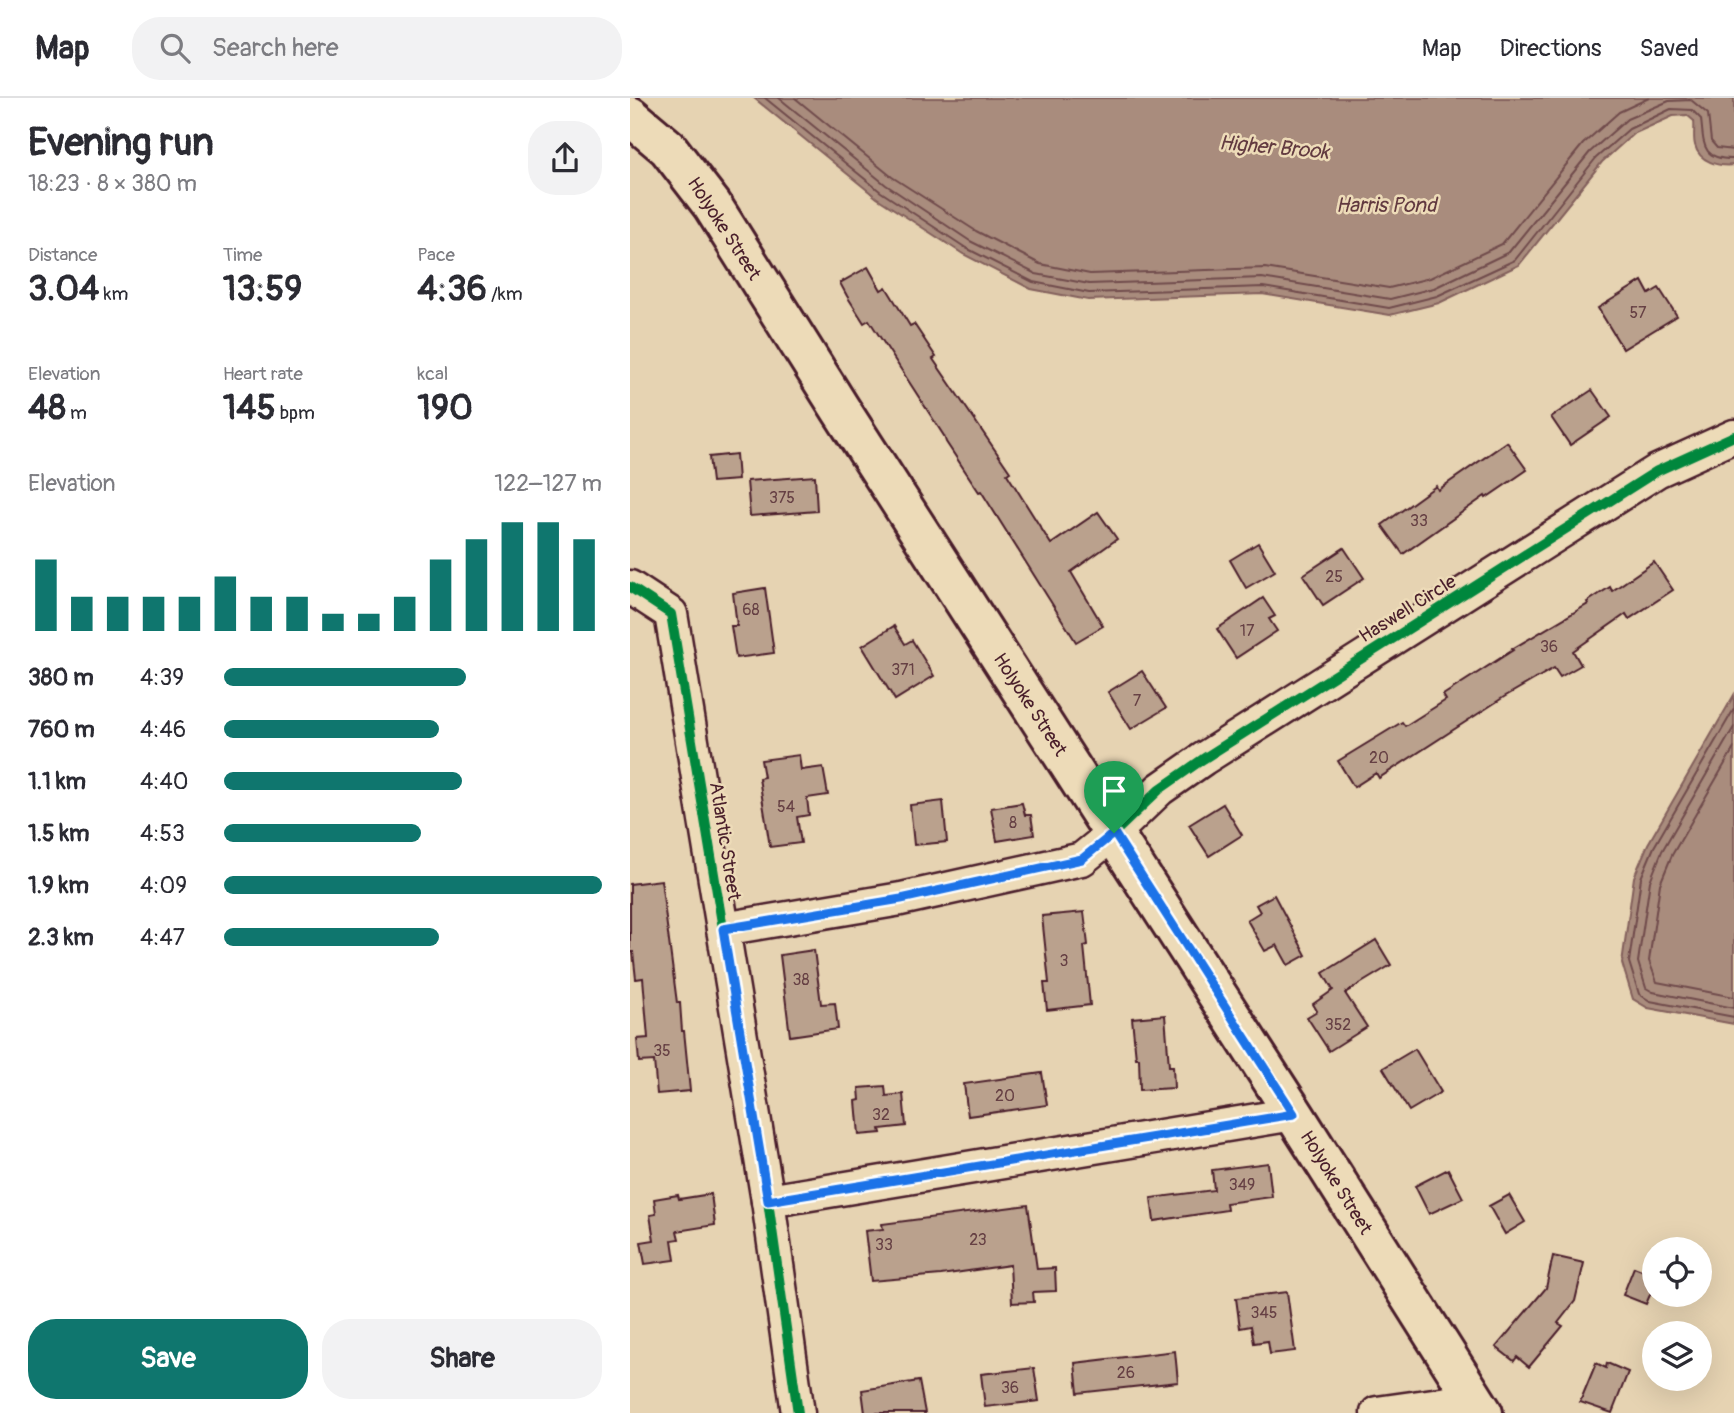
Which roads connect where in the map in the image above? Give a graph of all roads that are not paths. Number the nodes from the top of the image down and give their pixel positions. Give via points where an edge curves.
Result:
1 (630, 116) edge
2 (1734, 436) edge
3 (630, 587) edge
4 (1114, 833) junction
5 (723, 929) junction
6 (1294, 1114) junction
7 (768, 1201) junction
8 (1480, 1406) edge
9 (798, 1413) edge
10 (1377, 1413) edge

1 - 4 main road, Holyoke Street via 668,148 712,205
2 - 4 street, Haswell Circle via 1657,471 1203,759 1160,789
3 - 5 street, Atlantic Street via 671,614
4 - 5 street, Haswell Circle via 1082,859 901,899
4 - 6 main road, Holyoke Street
5 - 7 street, Atlantic Street
6 - 7 street
6 - 8 main road, Holyoke Street
7 - 9 street, Atlantic Street
8 - 10 street

